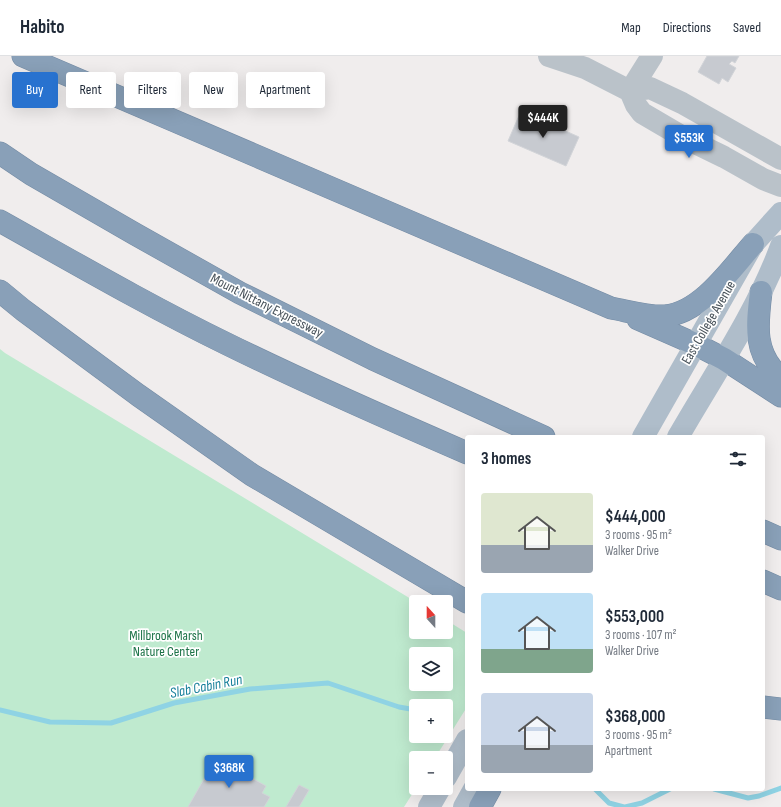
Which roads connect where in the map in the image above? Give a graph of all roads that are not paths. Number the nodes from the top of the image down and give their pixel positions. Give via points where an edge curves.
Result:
1 (23, 56) edge
2 (549, 56) edge
3 (652, 56) edge
4 (630, 91) junction
5 (0, 153) edge
6 (781, 159) edge
7 (781, 186) edge
8 (781, 213) edge
9 (0, 221) edge
10 (753, 244) junction
11 (781, 246) edge
12 (0, 291) edge
13 (761, 292) junction
14 (611, 308) junction
15 (695, 344) junction
16 (724, 359) junction
17 (781, 378) edge
18 (781, 396) edge
19 (682, 430) edge
20 (540, 435) edge
21 (643, 435) edge
22 (465, 452) edge
23 (765, 532) edge
24 (781, 539) edge
25 (765, 582) edge
26 (781, 589) edge
27 (465, 601) edge
28 (765, 707) edge
29 (781, 709) edge
30 (465, 744) edge
31 (453, 765) edge
32 (473, 791) edge
33 (489, 791) edge
34 (436, 795) edge
35 (429, 807) edge
36 (464, 807) edge
37 (480, 807) edge

1 - 14 highway
2 - 4 street via 585,68
3 - 4 street
4 - 6 street via 650,88 682,103
4 - 7 street via 642,113 683,137
5 - 20 highway, Mount Nittany Expressway via 31,174 240,293 373,359
8 - 10 main road, East College Avenue
9 - 22 highway via 120,289 228,344 333,395
10 - 14 highway via 706,296 689,308 666,316
10 - 15 main road, East College Avenue
11 - 13 main road
12 - 27 highway via 138,395 252,475
13 - 16 main road
13 - 17 highway via 758,343 768,363
14 - 15 highway
15 - 16 highway
15 - 21 main road, East College Avenue
16 - 18 highway
16 - 19 main road
23 - 24 highway
25 - 26 highway
28 - 29 highway
30 - 31 main road
32 - 36 main road
33 - 37 highway
34 - 35 main road

